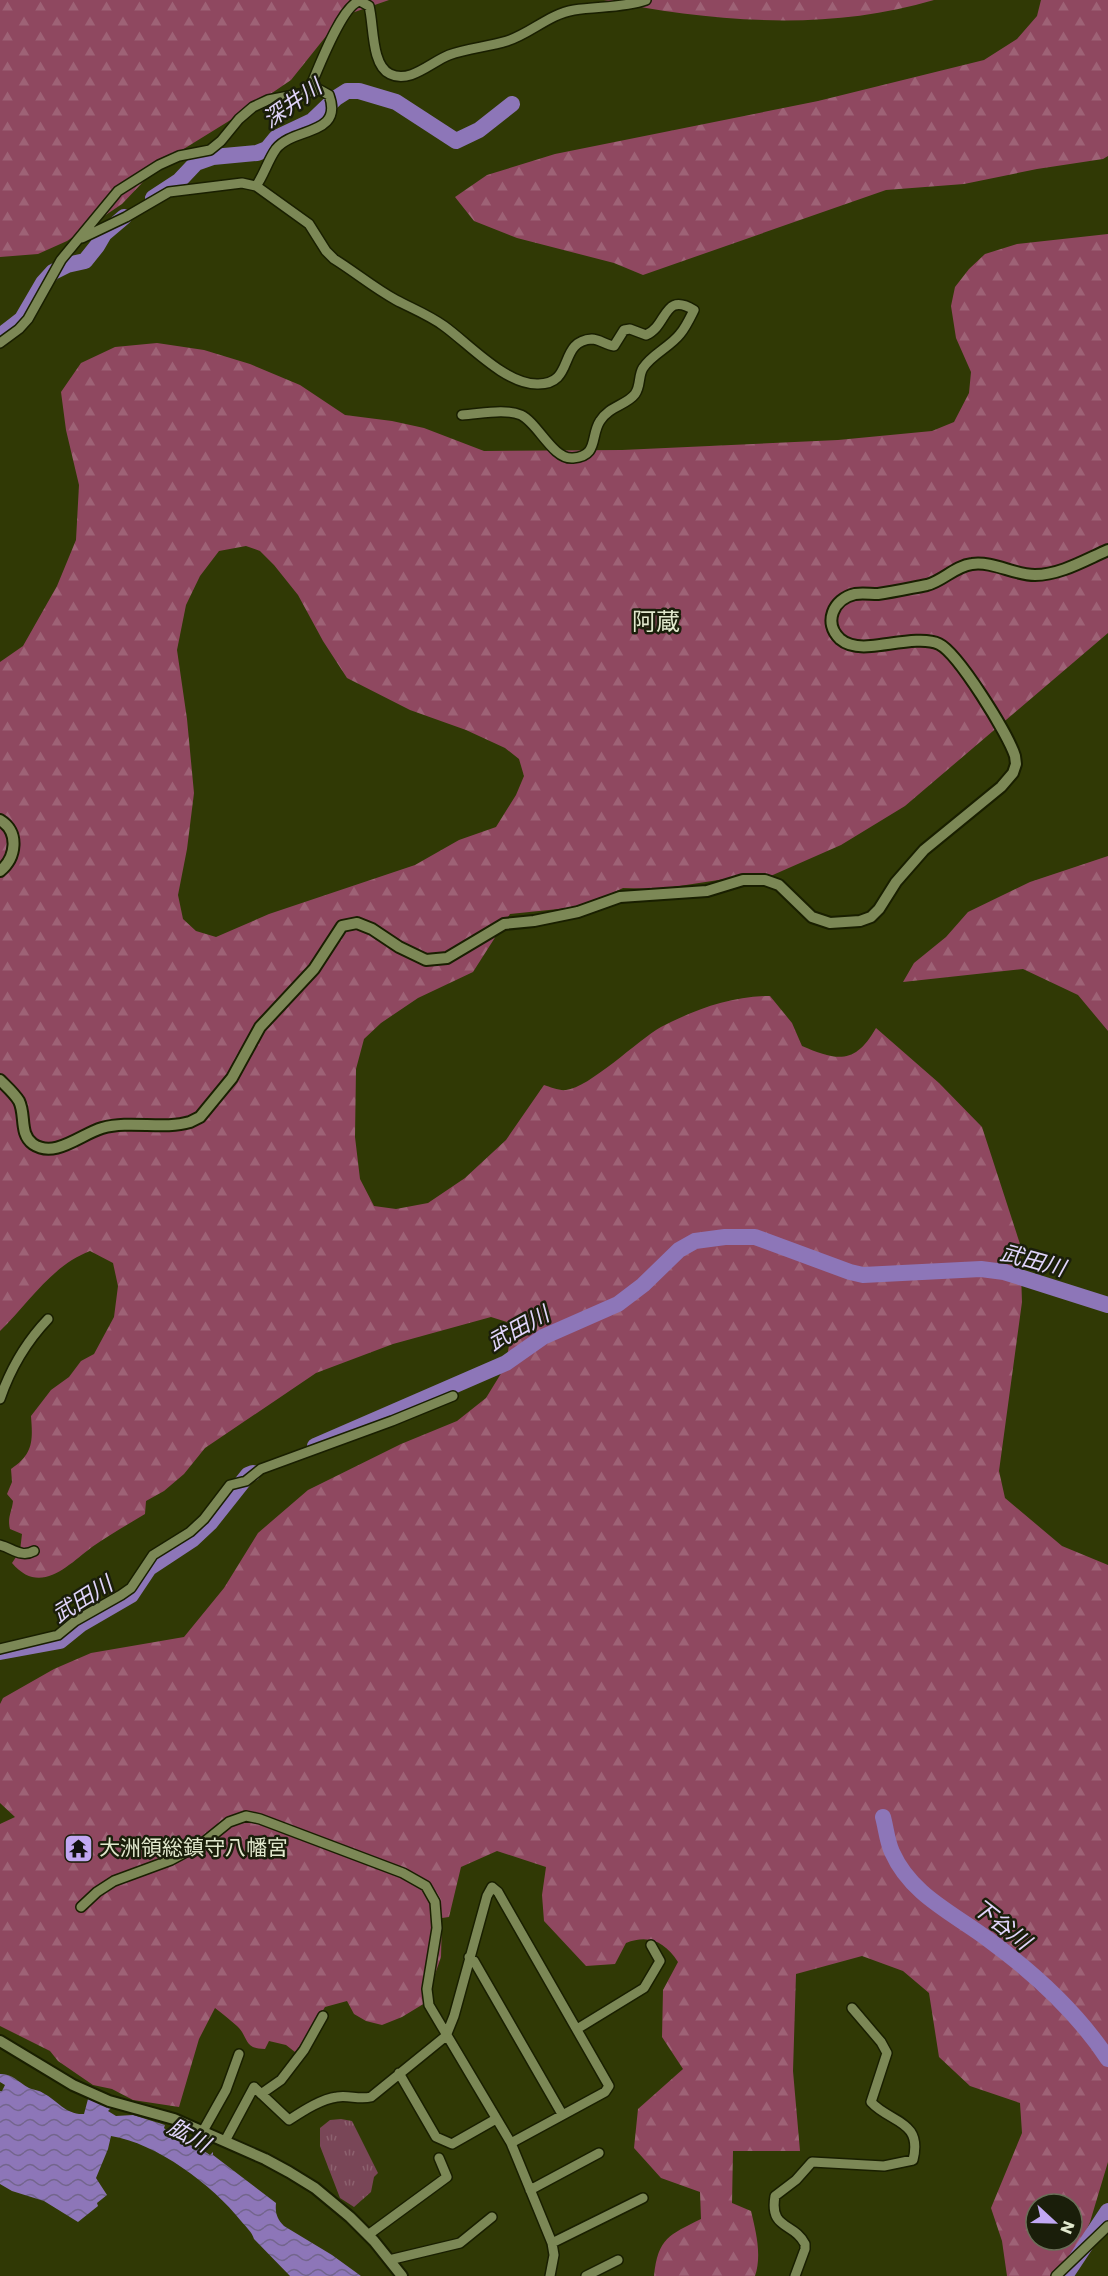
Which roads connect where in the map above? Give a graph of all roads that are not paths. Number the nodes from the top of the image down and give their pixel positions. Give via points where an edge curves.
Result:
1 (646, 0) edge
2 (309, 90) junction
3 (256, 186) junction
4 (79, 239) junction
5 (0, 343) edge
6 (462, 415) dead end
7 (1108, 550) edge
8 (0, 820) edge
9 (0, 871) edge
10 (0, 1080) edge
11 (48, 1319) dead end
12 (453, 1396) dead end
13 (0, 1399) edge
14 (0, 1545) edge
15 (34, 1551) dead end
16 (0, 1648) edge
17 (81, 1907) dead end
18 (651, 1945) dead end
19 (469, 1957) junction
20 (852, 2008) dead end
21 (324, 2016) dead end
22 (577, 2028) junction
23 (446, 2036) junction
24 (0, 2041) edge
25 (239, 2054) dead end
26 (399, 2073) junction
27 (261, 2094) junction
28 (562, 2114) junction
29 (496, 2119) junction
30 (203, 2131) junction
31 (225, 2141) junction
32 (511, 2144) junction
33 (599, 2153) dead end
34 (439, 2158) dead end
35 (530, 2190) junction
36 (643, 2198) dead end
37 (492, 2217) dead end
38 (1108, 2226) edge
39 (369, 2235) junction
40 (552, 2243) junction
41 (389, 2260) junction
42 (618, 2260) dead end
43 (402, 2276) edge
44 (550, 2276) edge
45 (586, 2276) edge
46 (795, 2276) edge
47 (1056, 2276) edge

1 - 2 street via 561,14 508,41 448,56 418,72 397,77 380,64 369,6 353,2
2 - 3 street via 329,95 333,106 329,117 322,125 289,138 277,148
2 - 4 street via 254,106 210,150 179,156 134,180 118,191
3 - 4 street via 242,183 169,192
3 - 6 street via 309,224 334,259 442,325 495,366 526,382 536,384 558,378 568,355 588,340 614,346 624,330 646,335 653,332 669,307 678,304 694,310 680,334 644,366 634,396 610,408 599,421 590,451 566,457 556,452 523,416 511,412
4 - 5 street via 61,260 28,319
7 - 10 street via 1053,573 1034,575 971,564 930,584 879,594 855,594 835,606 834,629 840,640 853,646 919,641 937,643 950,652 979,692 1016,764 1001,787 924,850 871,917 830,923 812,917 779,885 765,880 743,880 707,891 620,897 578,912 504,924 447,958 426,960 357,922 342,926 314,969 260,1027 232,1078 200,1117 190,1122 113,1126 58,1148 46,1148 28,1138 19,1101
8 - 9 street via 14,836 13,851
11 - 13 street via 35,1333
12 - 16 street via 261,1468 246,1481 230,1485 204,1519 153,1555 121,1595 58,1635
14 - 15 street via 21,1553
17 - 23 street via 114,1881 171,1860 203,1843 229,1822 246,1816 271,1823 403,1873 426,1886 437,1910 428,1997
18 - 22 street via 660,1961 644,1988
19 - 22 street via 492,1887
19 - 23 street
19 - 28 street
20 - 46 street via 887,2053 871,2102 906,2125 914,2142 913,2160 884,2166 812,2162 775,2196 775,2216 806,2244
21 - 27 street via 281,2080
22 - 28 street via 609,2086 605,2092
23 - 26 street
23 - 29 street
24 - 30 street via 73,2085 109,2101
25 - 30 street via 226,2090
26 - 27 street via 371,2097 336,2097 307,2108 290,2120
26 - 29 street via 436,2137 452,2144
27 - 31 street via 254,2087
28 - 32 street
29 - 32 street
30 - 31 street
31 - 39 street via 265,2158 315,2188
32 - 35 street
33 - 35 street
34 - 39 street via 447,2177
35 - 40 street
36 - 40 street
37 - 41 street via 460,2243
38 - 47 street
39 - 41 street
40 - 44 street
41 - 43 street
42 - 45 street

